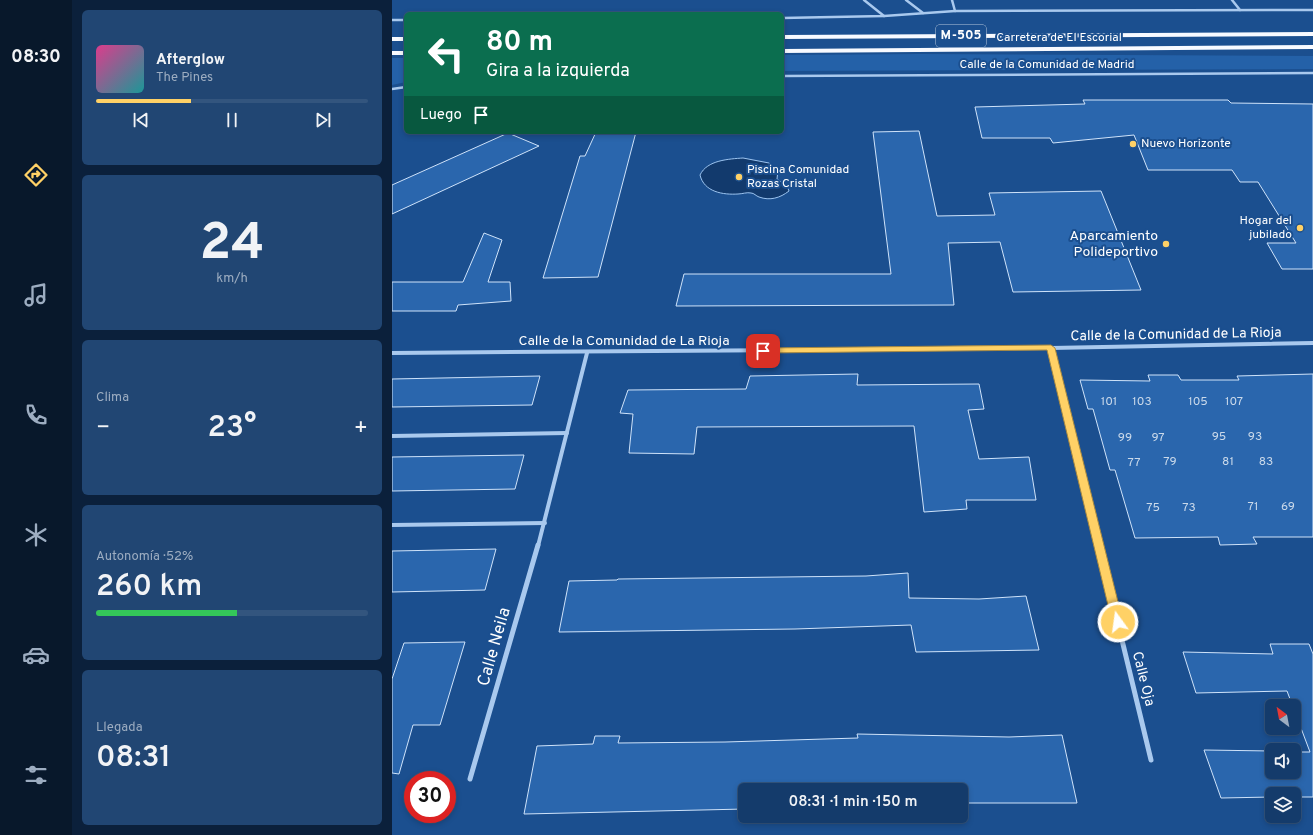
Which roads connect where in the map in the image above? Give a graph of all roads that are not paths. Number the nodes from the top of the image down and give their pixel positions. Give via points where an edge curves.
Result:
1 (864, 0) edge
2 (906, 0) edge
3 (952, 0) edge
4 (1232, 0) edge
5 (1240, 10) junction
6 (1313, 10) edge
7 (956, 11) junction
8 (924, 13) junction
9 (884, 16) junction
10 (784, 18) edge
11 (392, 20) edge
12 (404, 20) edge
13 (1313, 34) edge
14 (784, 37) edge
15 (392, 39) edge
16 (404, 39) edge
17 (1313, 47) edge
18 (1115, 49) junction
19 (784, 51) edge
20 (1313, 51) edge
21 (392, 53) edge
22 (404, 53) edge
23 (1313, 73) edge
24 (784, 76) edge
25 (404, 87) edge
26 (392, 89) edge
27 (1313, 343) edge
28 (1051, 348) junction
29 (587, 352) junction
30 (392, 354) edge
31 (567, 433) junction
32 (392, 436) edge
33 (545, 523) junction
34 (392, 525) edge
35 (1151, 760) dead end
36 (470, 778) dead end

1 - 9 street
2 - 8 street
3 - 7 street
4 - 5 street
5 - 6 street
5 - 7 street
7 - 8 street
8 - 9 street
9 - 10 street
11 - 12 street
13 - 14 highway, Carretera de El Escorial / M-505
15 - 16 highway
17 - 18 highway, Carretera de El Escorial / M-505
18 - 19 highway, Carretera de El Escorial / M-505
18 - 20 highway, M-505
21 - 22 highway
23 - 24 street, Calle de la Comunidad de Madrid
25 - 26 street
27 - 28 street, Calle de la Comunidad de La Rioja
28 - 29 street, Calle de la Comunidad de La Rioja
28 - 35 street, Calle Oja
29 - 30 street, Calle de la Comunidad de La Rioja
29 - 31 street, Calle Neila
31 - 32 street
31 - 33 street, Calle Neila
33 - 34 street
33 - 36 street, Calle Neila

